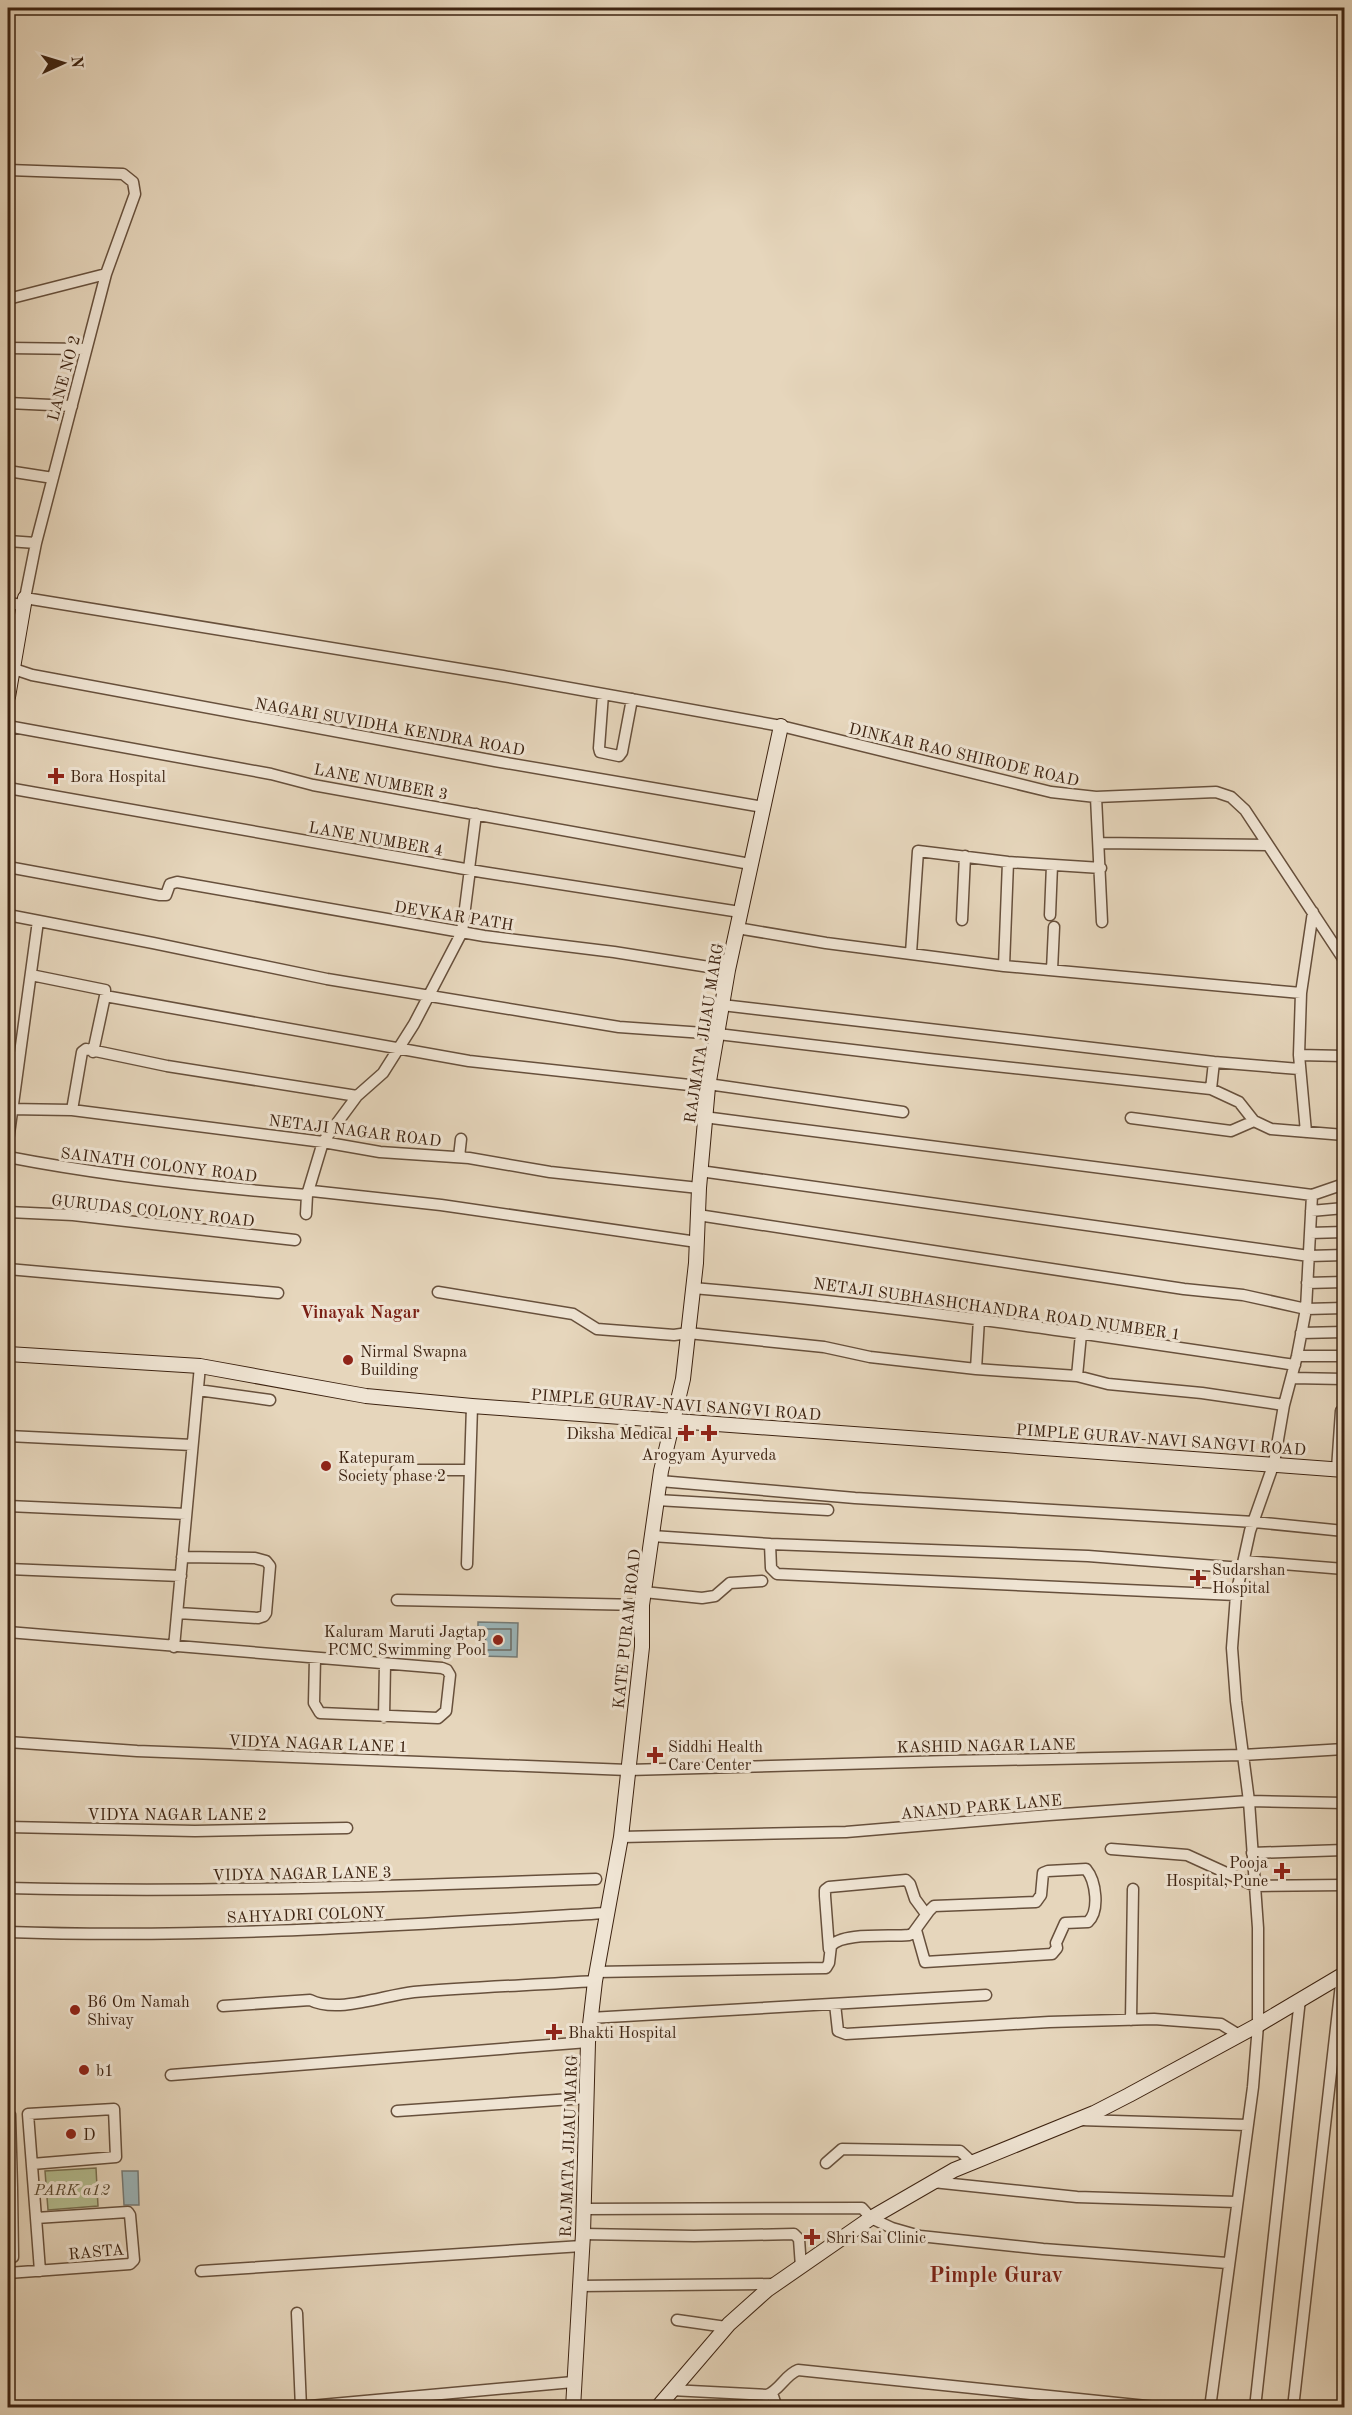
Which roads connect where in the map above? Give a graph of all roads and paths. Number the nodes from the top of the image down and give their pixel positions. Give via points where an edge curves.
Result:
1 (8, 170) edge
2 (106, 274) junction
3 (8, 299) edge
4 (8, 348) edge
5 (86, 350) junction
6 (8, 403) edge
7 (72, 406) junction
8 (8, 471) edge
9 (53, 478) junction
10 (8, 541) edge
11 (36, 543) junction
12 (24, 601) junction
13 (8, 603) edge
14 (10, 667) edge
15 (603, 694) junction
16 (8, 697) edge
17 (632, 699) junction
18 (781, 726) junction
19 (8, 732) edge
20 (8, 788) edge
21 (1096, 797) junction
22 (763, 807) junction
23 (476, 814) junction
24 (1099, 843) junction
25 (1268, 845) junction
26 (964, 856) junction
27 (1008, 862) junction
28 (750, 864) junction
29 (1052, 865) junction
30 (8, 867) edge
31 (1101, 868) junction
32 (469, 869) junction
33 (740, 912) junction
34 (1312, 912) junction
35 (8, 915) edge
36 (1050, 915) dead end
37 (962, 920) dead end
38 (38, 921) junction
39 (1102, 922) dead end
40 (1054, 927) dead end
41 (737, 928) junction
42 (462, 932) junction
43 (911, 953) junction
44 (1344, 960) edge
45 (1004, 966) junction
46 (728, 970) junction
47 (1052, 970) junction
48 (31, 975) junction
49 (1301, 993) junction
50 (105, 996) junction
51 (428, 997) junction
52 (722, 1005) junction
53 (718, 1034) junction
54 (398, 1049) junction
55 (93, 1052) junction
56 (1299, 1055) junction
57 (1344, 1056) edge
58 (1214, 1062) junction
59 (1299, 1069) junction
60 (708, 1086) junction
61 (1211, 1089) junction
62 (357, 1096) junction
63 (10, 1109) edge
64 (72, 1110) junction
65 (903, 1112) dead end
66 (704, 1117) junction
67 (1131, 1118) dead end
68 (1254, 1121) junction
69 (1306, 1132) junction
70 (1344, 1135) edge
71 (461, 1139) dead end
72 (8, 1142) edge
73 (323, 1142) junction
74 (8, 1157) edge
75 (459, 1157) junction
76 (700, 1171) junction
77 (1344, 1184) edge
78 (699, 1188) junction
79 (310, 1193) junction
80 (1312, 1195) junction
81 (1344, 1208) edge
82 (1311, 1211) junction
83 (8, 1212) edge
84 (306, 1214) dead end
85 (698, 1215) junction
86 (1344, 1232) edge
87 (1310, 1233) junction
88 (295, 1240) dead end
89 (697, 1242) junction
90 (1344, 1255) edge
91 (1309, 1256) junction
92 (8, 1269) edge
93 (1307, 1282) junction
94 (1344, 1282) edge
95 (693, 1288) junction
96 (438, 1292) dead end
97 (278, 1293) dead end
98 (1344, 1308) edge
99 (1306, 1309) junction
100 (979, 1319) junction
101 (1344, 1332) edge
102 (688, 1333) junction
103 (1081, 1334) junction
104 (1301, 1334) junction
105 (8, 1354) edge
106 (1344, 1356) edge
107 (1296, 1360) junction
108 (200, 1366) junction
109 (976, 1369) junction
110 (1077, 1376) junction
111 (1292, 1378) junction
112 (1344, 1379) edge
113 (198, 1390) junction
114 (270, 1400) dead end
115 (1284, 1405) junction
116 (472, 1406) junction
117 (1341, 1411) dead end
118 (672, 1420) junction
119 (8, 1436) edge
120 (192, 1445) junction
121 (1274, 1463) junction
122 (1341, 1469) edge
123 (396, 1470) dead end
124 (470, 1470) junction
125 (660, 1481) junction
126 (657, 1500) junction
127 (8, 1506) edge
128 (828, 1510) dead end
129 (186, 1514) junction
130 (1254, 1522) junction
131 (1344, 1531) edge
132 (652, 1536) junction
133 (770, 1545) junction
134 (182, 1557) junction
135 (467, 1564) dead end
136 (1243, 1564) junction
137 (8, 1569) edge
138 (1344, 1569) edge
139 (181, 1576) junction
140 (762, 1581) dead end
141 (1236, 1595) junction
142 (643, 1598) junction
143 (397, 1600) dead end
144 (178, 1613) junction
145 (8, 1632) edge
146 (174, 1647) junction
147 (315, 1658) junction
148 (385, 1664) junction
149 (384, 1717) junction
150 (8, 1742) edge
151 (1344, 1749) edge
152 (1243, 1755) junction
153 (628, 1770) junction
154 (1249, 1801) junction
155 (1344, 1803) edge
156 (8, 1827) edge
157 (347, 1828) dead end
158 (621, 1837) junction
159 (1111, 1849) dead end
160 (1344, 1850) edge
161 (1252, 1853) junction
162 (596, 1879) dead end
163 (1255, 1886) junction
164 (1344, 1886) edge
165 (8, 1888) edge
166 (1132, 1890) dead end
167 (606, 1913) junction
168 (926, 1914) junction
169 (916, 1930) junction
170 (8, 1932) edge
171 (830, 1949) junction
172 (1343, 1974) edge
173 (595, 1977) junction
174 (986, 1995) dead end
175 (1300, 1999) junction
176 (835, 2004) junction
177 (224, 2006) dead end
178 (590, 2018) junction
179 (1131, 2020) junction
180 (1258, 2025) junction
181 (1239, 2035) junction
182 (588, 2042) junction
183 (171, 2075) dead end
184 (586, 2098) junction
185 (397, 2111) dead end
186 (8, 2113) edge
187 (1077, 2120) junction
188 (1247, 2125) junction
189 (826, 2163) dead end
190 (973, 2163) junction
191 (32, 2164) junction
192 (933, 2182) junction
193 (10, 2188) edge
194 (1236, 2202) junction
195 (584, 2209) junction
196 (36, 2218) junction
197 (871, 2218) junction
198 (582, 2240) junction
199 (8, 2259) edge
200 (1227, 2263) junction
201 (801, 2267) junction
202 (40, 2271) junction
203 (201, 2271) dead end
204 (8, 2273) edge
205 (776, 2284) junction
206 (579, 2286) junction
207 (297, 2313) dead end
208 (677, 2320) dead end
209 (726, 2327) junction
210 (573, 2382) junction
211 (671, 2390) junction
212 (772, 2393) junction
213 (301, 2407) edge
214 (288, 2408) edge
215 (573, 2408) edge
216 (657, 2408) edge
217 (777, 2408) edge
218 (1166, 2408) edge
219 (1210, 2408) edge
220 (1255, 2408) edge
221 (1293, 2408) edge

1 - 2 street, LANE NO 2 via 123,174 133,182 135,194
2 - 3 street
2 - 5 street, LANE NO 2
4 - 5 street
5 - 7 street, LANE NO 2
6 - 7 street
7 - 9 street, LANE NO 2
8 - 9 street
9 - 11 street, LANE NO 2
10 - 11 street
11 - 12 street, LANE NO 2
12 - 13 street, DINKAR RAO SHIRODE ROAD
12 - 14 street
12 - 15 street, DINKAR RAO SHIRODE ROAD
14 - 16 street
14 - 22 street, NAGARI SUVIDHA KENDRA ROAD via 32,675
15 - 17 street, DINKAR RAO SHIRODE ROAD
15 - 17 street via 599,748 604,754 619,756 622,752
17 - 18 street, DINKAR RAO SHIRODE ROAD
18 - 21 street, DINKAR RAO SHIRODE ROAD via 1024,786
18 - 22 street, RAJMATA JIJAU MARG
19 - 23 street, LANE NUMBER 3 via 13,727
20 - 32 street, LANE NUMBER 4
21 - 24 street
21 - 25 street, DINKAR RAO SHIRODE ROAD via 1216,792 1231,797 1245,810
22 - 28 street, RAJMATA JIJAU MARG
23 - 28 street, LANE NUMBER 3
23 - 32 street
24 - 25 street
24 - 31 street
25 - 34 street, DINKAR RAO SHIRODE ROAD
26 - 27 street
26 - 37 street
26 - 43 street via 918,851
27 - 29 street
27 - 45 street
28 - 33 street, RAJMATA JIJAU MARG
29 - 31 street
29 - 36 street
30 - 42 street, DEVKAR PATH via 160,895 166,895 170,884 177,882
31 - 39 street
32 - 33 street, LANE NUMBER 4
32 - 42 street
33 - 41 street, RAJMATA JIJAU MARG
34 - 44 street, DINKAR RAO SHIRODE ROAD
34 - 49 street
35 - 38 street
38 - 48 street
38 - 51 street
40 - 47 street
41 - 43 street
41 - 46 street, RAJMATA JIJAU MARG
42 - 46 street, DEVKAR PATH
42 - 51 street
43 - 45 street
45 - 47 street
46 - 52 street, RAJMATA JIJAU MARG
47 - 49 street
48 - 50 street via 105,990
48 - 63 street
49 - 56 street
50 - 54 street
50 - 55 street
51 - 53 street via 619,1027
51 - 54 street
52 - 53 street, RAJMATA JIJAU MARG
52 - 58 street
53 - 60 street, RAJMATA JIJAU MARG
53 - 61 street
54 - 60 street via 469,1061
54 - 62 street via 383,1073
55 - 62 street
55 - 64 street via 82,1052
56 - 57 street
56 - 59 street
58 - 59 street
58 - 61 street
59 - 69 street
60 - 65 street
60 - 66 street, RAJMATA JIJAU MARG
61 - 68 street via 1239,1102
62 - 73 street
63 - 64 street, NETAJI NAGAR ROAD
63 - 72 street
64 - 73 street, NETAJI NAGAR ROAD
66 - 76 street, RAJMATA JIJAU MARG
66 - 80 street
67 - 68 street via 1231,1131
68 - 69 street via 1270,1129
69 - 70 street
71 - 75 street
73 - 75 street, NETAJI NAGAR ROAD via 380,1152
73 - 79 street
74 - 79 street, SAINATH COLONY ROAD via 212,1188
75 - 78 street, NETAJI NAGAR ROAD via 550,1172
76 - 78 street, RAJMATA JIJAU MARG
76 - 91 street
77 - 80 street
78 - 85 street, RAJMATA JIJAU MARG
79 - 84 street
79 - 89 street, SAINATH COLONY ROAD via 441,1206
80 - 82 street
81 - 82 street
82 - 87 street
83 - 88 street, GURUDAS COLONY ROAD via 73,1215
85 - 89 street, RAJMATA JIJAU MARG
85 - 99 street via 1243,1295
86 - 87 street
87 - 91 street
89 - 95 street, RAJMATA JIJAU MARG
90 - 91 street
91 - 93 street
92 - 97 street
93 - 94 street
93 - 99 street
95 - 100 street, NETAJI SUBHASHCHANDRA ROAD NUMBER 1
95 - 102 street, RAJMATA JIJAU MARG
96 - 102 street via 573,1314 597,1329
98 - 99 street
99 - 104 street
100 - 103 street, NETAJI SUBHASHCHANDRA ROAD NUMBER 1
100 - 109 street
101 - 104 street
102 - 109 street
102 - 118 street, RAJMATA JIJAU MARG via 683,1379
103 - 107 street, NETAJI SUBHASHCHANDRA ROAD NUMBER 1
103 - 110 street
104 - 107 street
105 - 108 street, PIMPLE GURAV-NAVI SANGVI ROAD
106 - 107 street, NETAJI SUBHASHCHANDRA ROAD NUMBER 1
107 - 111 street
108 - 113 street
108 - 116 street, PIMPLE GURAV-NAVI SANGVI ROAD via 366,1396
109 - 110 street
110 - 115 street via 1108,1384
111 - 112 street
111 - 115 street
113 - 114 street
113 - 120 street
115 - 121 street
116 - 118 street, PIMPLE GURAV-NAVI SANGVI ROAD
116 - 124 street
117 - 122 street
118 - 121 street, PIMPLE GURAV-NAVI SANGVI ROAD
118 - 125 street, KATE PURAM ROAD
119 - 120 street
120 - 129 street
121 - 122 street, PIMPLE GURAV-NAVI SANGVI ROAD
121 - 130 street
123 - 124 street
124 - 135 street
125 - 126 street, KATE PURAM ROAD
125 - 130 street via 855,1498
126 - 128 street
126 - 132 street, KATE PURAM ROAD
127 - 129 street
129 - 134 street
130 - 131 street
130 - 136 street
132 - 133 street
132 - 142 street, KATE PURAM ROAD
133 - 136 street
133 - 141 street via 771,1568 777,1574
134 - 139 street
134 - 144 street via 261,1559 270,1566 264,1616
136 - 138 street
136 - 141 street
137 - 139 street
139 - 144 street
140 - 142 street via 730,1583 715,1596 702,1598
141 - 152 street via 1232,1648
142 - 143 street
142 - 153 street, KATE PURAM ROAD via 642,1647
144 - 146 street
145 - 146 street
146 - 147 street
147 - 148 street
147 - 149 street via 314,1703 320,1713
148 - 149 street
148 - 149 street via 442,1668 447,1670 451,1683 443,1716
150 - 153 street, VIDYA NAGAR LANE 1 via 137,1751
151 - 152 street, KASHID NAGAR LANE
152 - 153 street, KASHID NAGAR LANE
152 - 154 street
153 - 158 street, RAJMATA JIJAU MARG
154 - 155 street, ANAND PARK LANE
154 - 158 street, ANAND PARK LANE via 846,1832
154 - 161 street
156 - 157 street, VIDYA NAGAR LANE 2 via 195,1831
158 - 167 street, RAJMATA JIJAU MARG
159 - 163 street via 1187,1855
160 - 161 street
161 - 163 street
162 - 165 street, VIDYA NAGAR LANE 3 via 265,1889
163 - 164 street
163 - 180 street
166 - 179 street
167 - 170 street, SAHYADRI COLONY via 180,1934
167 - 173 street, RAJMATA JIJAU MARG
168 - 169 street
168 - 169 street via 934,1906 1036,1902 1041,1895 1043,1873 1077,1869 1089,1872 1096,1906 1088,1922 1065,1923 1052,1954 925,1962
168 - 171 street via 906,1880 828,1887 825,1896
169 - 171 street via 909,1935 836,1940
171 - 173 street via 826,1968
172 - 175 street
172 - 221 street
173 - 177 street via 414,1992 354,2005 317,2004 310,2000
173 - 178 street, RAJMATA JIJAU MARG
174 - 176 street
175 - 180 street
175 - 220 street
176 - 178 street
176 - 179 street via 838,2031 846,2034
178 - 182 street, RAJMATA JIJAU MARG
179 - 181 street via 1221,2024
180 - 181 street
180 - 188 street
181 - 187 street
182 - 183 street
182 - 184 street, RAJMATA JIJAU MARG
184 - 185 street
184 - 195 street, RAJMATA JIJAU MARG
186 - 193 street
187 - 188 street
187 - 190 street
188 - 194 street
189 - 190 street via 842,2149 960,2151
190 - 192 street
191 - 191 street via 29,2113 114,2110 116,2157
191 - 196 street
192 - 194 street via 1077,2197
192 - 197 street
193 - 199 street via 13,2257
194 - 200 street
195 - 197 street via 862,2208
195 - 198 street, RAJMATA JIJAU MARG
196 - 202 street
196 - 202 street, RASTA via 128,2212 134,2260 130,2264
197 - 200 street via 920,2236
197 - 201 street
198 - 201 street via 794,2234 799,2239
198 - 203 street
198 - 206 street, RAJMATA JIJAU MARG
200 - 219 street
201 - 205 street
202 - 204 street, RASTA
205 - 206 street
205 - 209 street
206 - 210 street, RAJMATA JIJAU MARG
207 - 213 street
208 - 209 street
209 - 211 street
210 - 213 street
210 - 215 street, RAJMATA JIJAU MARG
211 - 212 street
211 - 216 street
212 - 217 street
212 - 218 street via 791,2372 798,2370
213 - 214 street

